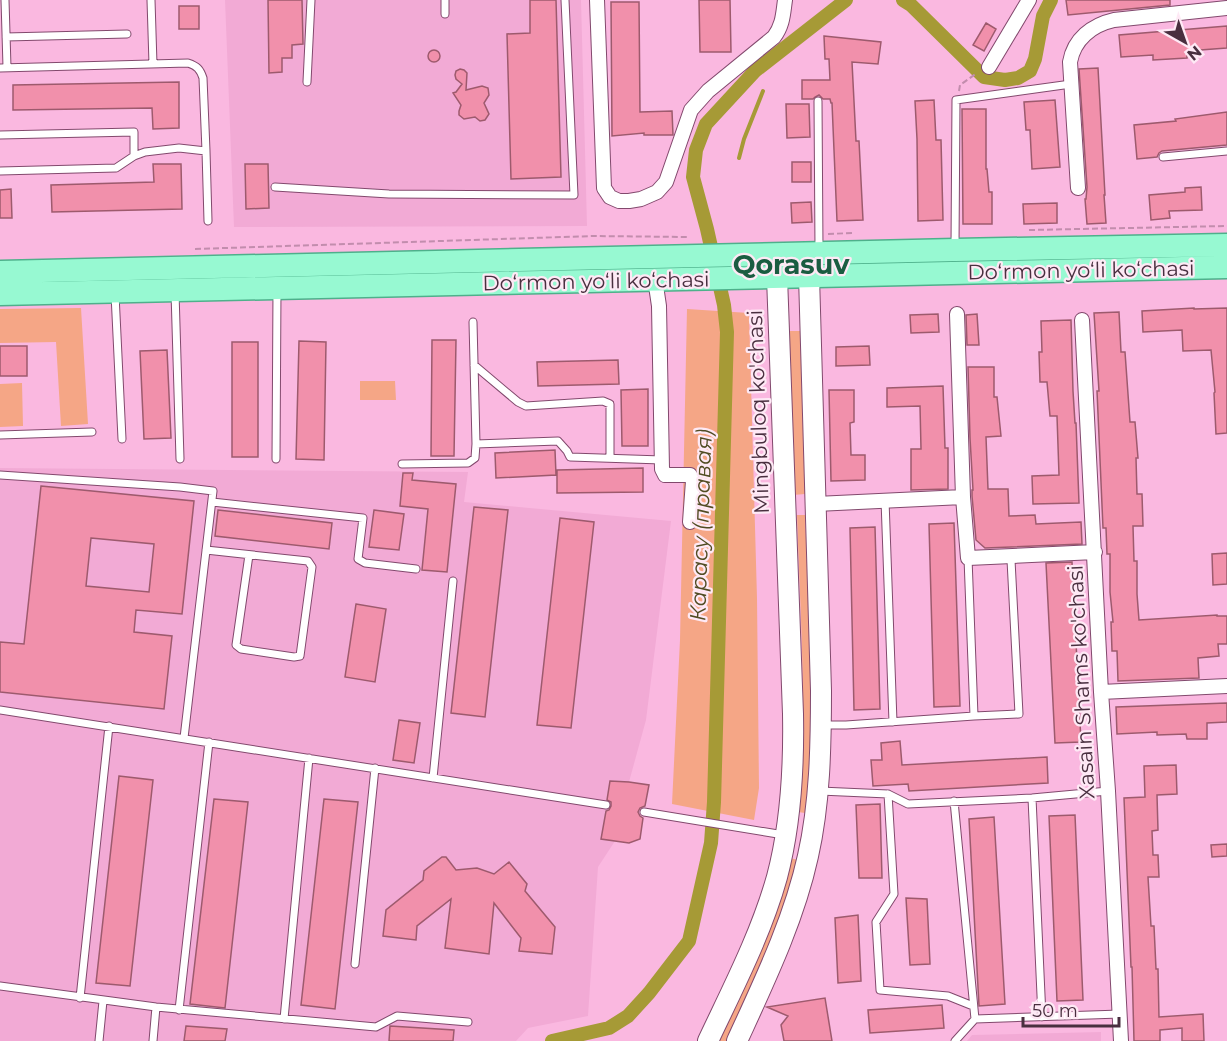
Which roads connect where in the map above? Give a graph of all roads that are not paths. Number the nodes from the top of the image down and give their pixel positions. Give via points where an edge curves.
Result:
1 (5, 0) edge
2 (151, 0) edge
3 (311, 0) edge
4 (445, 0) edge
5 (565, 0) edge
6 (597, 0) edge
7 (785, 0) edge
8 (1029, 0) edge
9 (1227, 8) edge
10 (445, 14) dead end
11 (127, 34) dead end
12 (6, 37) junction
13 (153, 64) junction
14 (3, 68) edge
15 (985, 69) road end
16 (308, 82) dead end
17 (1071, 84) junction
18 (818, 101) dead end
19 (0, 135) edge
20 (206, 151) junction
21 (1227, 151) edge
22 (134, 156) junction
23 (1163, 157) dead end
24 (0, 171) edge
25 (275, 187) dead end
26 (1078, 188) dead end
27 (208, 221) dead end
28 (1227, 245) edge
29 (955, 250) junction
30 (819, 253) junction
31 (792, 254) junction
32 (695, 259) junction
33 (1227, 267) edge
34 (0, 272) edge
35 (809, 276) junction
36 (777, 277) junction
37 (655, 279) junction
38 (277, 288) junction
39 (175, 290) junction
40 (114, 291) junction
41 (0, 294) edge
42 (957, 314) dead end
43 (1083, 320) dead end
44 (473, 322) dead end
45 (474, 364) junction
46 (92, 432) dead end
47 (0, 435) edge
48 (122, 439) dead end
49 (476, 444) junction
50 (610, 458) junction
51 (180, 459) dead end
52 (276, 459) dead end
53 (662, 460) junction
54 (402, 464) dead end
55 (0, 475) edge
56 (963, 497) junction
57 (885, 500) junction
58 (212, 502) junction
59 (816, 504) junction
60 (785, 505) junction
61 (690, 522) dead end
62 (206, 550) junction
63 (1095, 552) junction
64 (249, 555) junction
65 (968, 558) junction
66 (1011, 560) dead end
67 (416, 569) dead end
68 (453, 581) dead end
69 (1227, 686) edge
70 (1101, 692) junction
71 (0, 710) edge
72 (974, 716) junction
73 (893, 722) junction
74 (821, 724) junction
75 (109, 726) junction
76 (184, 738) junction
77 (209, 742) junction
78 (309, 758) junction
79 (375, 768) junction
80 (434, 778) junction
81 (818, 791) junction
82 (1108, 791) junction
83 (888, 794) junction
84 (1032, 798) junction
85 (954, 801) junction
86 (606, 805) dead end
87 (644, 812) dead end
88 (785, 836) junction
89 (812, 840) junction
90 (355, 964) dead end
91 (0, 986) edge
92 (80, 998) junction
93 (103, 1001) junction
94 (973, 1006) junction
95 (156, 1007) junction
96 (179, 1010) junction
97 (1120, 1014) junction
98 (1042, 1017) junction
99 (284, 1019) junction
100 (975, 1019) junction
101 (468, 1022) dead end
102 (99, 1041) edge
103 (153, 1041) edge
104 (708, 1041) edge
105 (737, 1041) edge
106 (955, 1041) edge
107 (1121, 1041) edge

1 - 12 lane
2 - 13 lane
3 - 16 lane
4 - 10 lane
5 - 25 lane via 574,195 389,194
6 - 7 street via 604,188 610,197 629,201 657,192 666,182 690,110 774,37 782,22
8 - 15 street
9 - 17 street via 1123,19 1096,26 1078,41 1071,55
11 - 12 lane
12 - 14 lane
13 - 14 lane
13 - 20 lane via 188,63 200,70
17 - 26 street
17 - 29 lane via 956,100
18 - 30 lane
19 - 22 lane via 134,132
20 - 22 lane via 179,148
20 - 27 lane
21 - 23 lane
22 - 24 lane via 116,168
28 - 29 main road, Do‘rmon yo‘li ko‘chasi
29 - 30 main road, Do‘rmon yo‘li ko‘chasi
30 - 31 main road, Do‘rmon yo‘li ko‘chasi
31 - 32 main road, Do‘rmon yo‘li ko‘chasi
31 - 35 main road
31 - 36 main road
32 - 34 main road, Do‘rmon yo‘li ko‘chasi
32 - 36 main road, Do‘rmon yo‘li ko‘chasi via 730,278
32 - 37 main road, Do‘rmon yo‘li ko‘chasi
33 - 35 main road, Do‘rmon yo‘li ko‘chasi
35 - 36 main road, Do‘rmon yo‘li ko‘chasi
35 - 59 main road
36 - 60 main road, Mingbuloq ko'chasi
37 - 38 main road, Do‘rmon yo‘li ko‘chasi
37 - 53 street
38 - 39 main road, Do‘rmon yo‘li ko‘chasi
38 - 52 lane
39 - 40 main road, Do‘rmon yo‘li ko‘chasi
39 - 51 lane
40 - 41 main road, Do‘rmon yo‘li ko‘chasi
40 - 48 lane
42 - 56 street
43 - 63 street, Xasain Shams ko'chasi
44 - 45 lane
45 - 49 lane
45 - 50 lane via 526,406 603,401 610,404
46 - 47 lane
49 - 50 lane via 558,441 570,457
49 - 54 lane via 475,458 468,463
50 - 53 lane
53 - 61 street via 665,475 690,475 693,481
55 - 58 lane via 213,491
56 - 57 street
56 - 65 street
57 - 59 street
57 - 73 lane
58 - 62 lane
58 - 67 lane via 363,518 358,559
59 - 60 main road
59 - 74 main road
60 - 88 main road, Mingbuloq ko'chasi via 794,734
62 - 64 lane
62 - 76 lane
63 - 65 street
63 - 70 street, Xasain Shams ko'chasi
64 - 64 lane via 308,561 312,567 300,656 241,649 236,645
65 - 72 lane
66 - 72 lane via 1019,714
68 - 80 lane
69 - 70 street
70 - 82 street, Xasain Shams ko'chasi
71 - 75 lane
72 - 73 lane
73 - 74 lane
74 - 81 main road
75 - 76 lane
75 - 92 lane
76 - 77 lane
77 - 78 lane
77 - 96 lane
78 - 79 lane
78 - 99 lane
79 - 80 lane
79 - 90 lane
80 - 86 lane
81 - 83 lane
81 - 89 main road
82 - 84 lane
82 - 97 street, Xasain Shams ko'chasi
83 - 85 lane via 908,804
83 - 94 lane via 894,894 876,922 880,990 948,996
84 - 85 lane
84 - 98 lane
85 - 94 lane
87 - 88 lane
88 - 89 main road
88 - 104 main road, Mingbuloq ko'chasi via 780,866 749,954
89 - 105 main road via 789,919
91 - 92 lane
92 - 93 lane
93 - 95 lane
93 - 102 lane
94 - 100 lane
95 - 96 lane
95 - 103 lane
96 - 99 lane
97 - 98 lane
97 - 107 street, Xasain Shams ko'chasi
98 - 100 lane
99 - 101 lane via 376,1027 397,1017
100 - 106 lane

